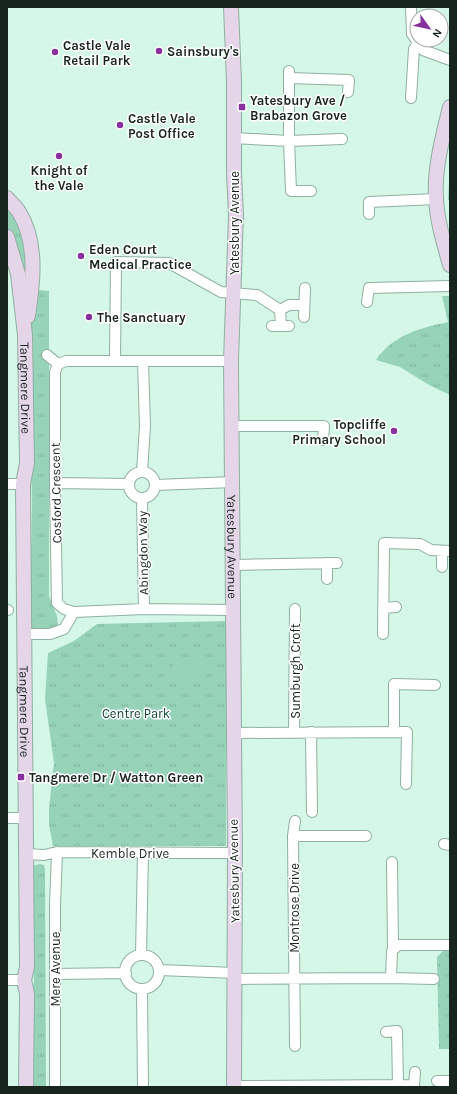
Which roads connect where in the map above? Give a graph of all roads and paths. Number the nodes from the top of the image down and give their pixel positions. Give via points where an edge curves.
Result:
1 (231, 7) edge
2 (415, 48) edge
3 (422, 48) edge
4 (450, 60) edge
5 (348, 92) dead end
6 (411, 98) dead end
7 (450, 107) edge
8 (233, 138) junction
9 (342, 140) dead end
10 (289, 141) junction
11 (311, 191) dead end
12 (7, 198) edge
13 (436, 199) junction
14 (369, 214) dead end
15 (7, 237) edge
16 (450, 265) edge
17 (450, 286) edge
18 (305, 288) dead end
19 (234, 295) junction
20 (367, 302) dead end
21 (304, 306) junction
22 (280, 310) junction
23 (304, 317) dead end
24 (281, 326) dead end
25 (25, 335) junction
26 (47, 355) dead end
27 (115, 360) junction
28 (143, 361) junction
29 (231, 361) junction
30 (58, 364) junction
31 (232, 426) junction
32 (323, 440) dead end
33 (142, 472) junction
34 (234, 482) junction
35 (55, 483) junction
36 (7, 484) edge
37 (23, 484) junction
38 (129, 484) junction
39 (155, 485) junction
40 (142, 498) junction
41 (446, 551) edge
42 (233, 565) junction
43 (442, 567) dead end
44 (327, 579) dead end
45 (396, 607) dead end
46 (382, 608) junction
47 (144, 609) junction
48 (295, 609) dead end
49 (233, 610) junction
50 (74, 612) junction
51 (25, 634) junction
52 (383, 634) dead end
53 (435, 684) dead end
54 (294, 732) junction
55 (311, 732) junction
56 (394, 732) junction
57 (233, 733) junction
58 (406, 784) dead end
59 (312, 812) dead end
60 (7, 818) edge
61 (26, 818) junction
62 (295, 821) dead end
63 (293, 836) junction
64 (366, 836) dead end
65 (57, 852) junction
66 (143, 853) junction
67 (235, 853) junction
68 (26, 854) junction
69 (392, 862) dead end
70 (450, 945) edge
71 (393, 948) junction
72 (141, 955) junction
73 (159, 970) junction
74 (126, 973) junction
75 (55, 974) junction
76 (234, 976) junction
77 (391, 978) junction
78 (294, 979) junction
79 (434, 979) dead end
80 (7, 980) edge
81 (24, 980) junction
82 (142, 989) junction
83 (386, 1032) dead end
84 (295, 1046) dead end
85 (415, 1072) dead end
86 (437, 1081) dead end
87 (450, 1081) edge
88 (398, 1085) junction
89 (234, 1086) edge
90 (359, 1086) edge
91 (414, 1086) edge
92 (26, 1087) edge
93 (55, 1087) edge
94 (143, 1087) edge

1 - 8 street, Yatesbury Avenue
2 - 6 street
3 - 4 street
5 - 10 street via 349,80 289,75
7 - 13 street via 439,154
8 - 10 street
8 - 19 street, Yatesbury Avenue via 236,215
9 - 10 street
10 - 11 street via 291,192
12 - 25 street, Tangmere Drive via 23,220 31,245 31,295
13 - 14 street via 369,202
13 - 16 street via 440,231
15 - 25 street, Tangmere Drive via 18,274
17 - 20 street via 370,288
18 - 21 street
19 - 22 street via 257,295
19 - 27 street via 221,292 169,263 116,262
19 - 29 street, Yatesbury Avenue
21 - 22 street via 289,305
21 - 23 street
22 - 24 street
25 - 37 street, Tangmere Drive via 27,463
26 - 30 street
27 - 28 street
27 - 30 street via 66,361
28 - 29 street
28 - 33 street via 146,426
29 - 31 street, Yatesbury Avenue
30 - 35 street, Cosford Crescent
31 - 32 street via 324,426
31 - 34 street, Yatesbury Avenue
33 - 38 street via 132,477
33 - 39 street via 150,474
34 - 39 street
34 - 42 street, Yatesbury Avenue
35 - 38 street
35 - 50 street, Cosford Crescent via 58,602 64,609
36 - 37 street
37 - 51 street, Tangmere Drive
38 - 40 street via 131,492
39 - 40 street via 152,492
40 - 47 street, Abingdon Way
41 - 43 street
41 - 46 street via 431,550 420,544 384,543
42 - 44 street via 332,563
42 - 49 street, Yatesbury Avenue
45 - 46 street
46 - 52 street
47 - 49 street
47 - 50 street
48 - 54 street, Sumburgh Croft
49 - 57 street, Yatesbury Avenue
50 - 51 street via 64,629 50,634
51 - 61 street, Tangmere Drive
53 - 56 street via 394,684
54 - 55 street, Sumburgh Croft
54 - 57 street, Sumburgh Croft
55 - 56 street, Sumburgh Croft
55 - 59 street, Sumburgh Croft
56 - 58 street, Sumburgh Croft via 407,732
57 - 67 street, Yatesbury Avenue
60 - 61 street
61 - 68 street, Tangmere Drive
62 - 63 street, Montrose Drive
63 - 64 street
63 - 78 street, Montrose Drive
65 - 66 street, Kemble Drive
65 - 68 street, Kemble Drive via 44,855
65 - 75 street, Mere Avenue
66 - 67 street, Kemble Drive
66 - 72 street
67 - 76 street, Yatesbury Avenue
68 - 81 street, Tangmere Drive via 27,967
69 - 71 street
70 - 71 street via 407,944
71 - 77 street
72 - 73 street via 151,958
72 - 74 street via 132,959
73 - 76 street
73 - 82 street via 157,981
74 - 75 street
74 - 82 street via 129,982
75 - 93 street, Mere Avenue
76 - 78 street
76 - 89 street, Yatesbury Avenue
77 - 78 street
77 - 79 street
78 - 84 street, Montrose Drive
80 - 81 street
81 - 92 street, Tangmere Drive via 27,994
82 - 94 street
83 - 88 street via 397,1031
85 - 91 street
86 - 87 street
88 - 90 street
88 - 91 street
89 - 90 street

